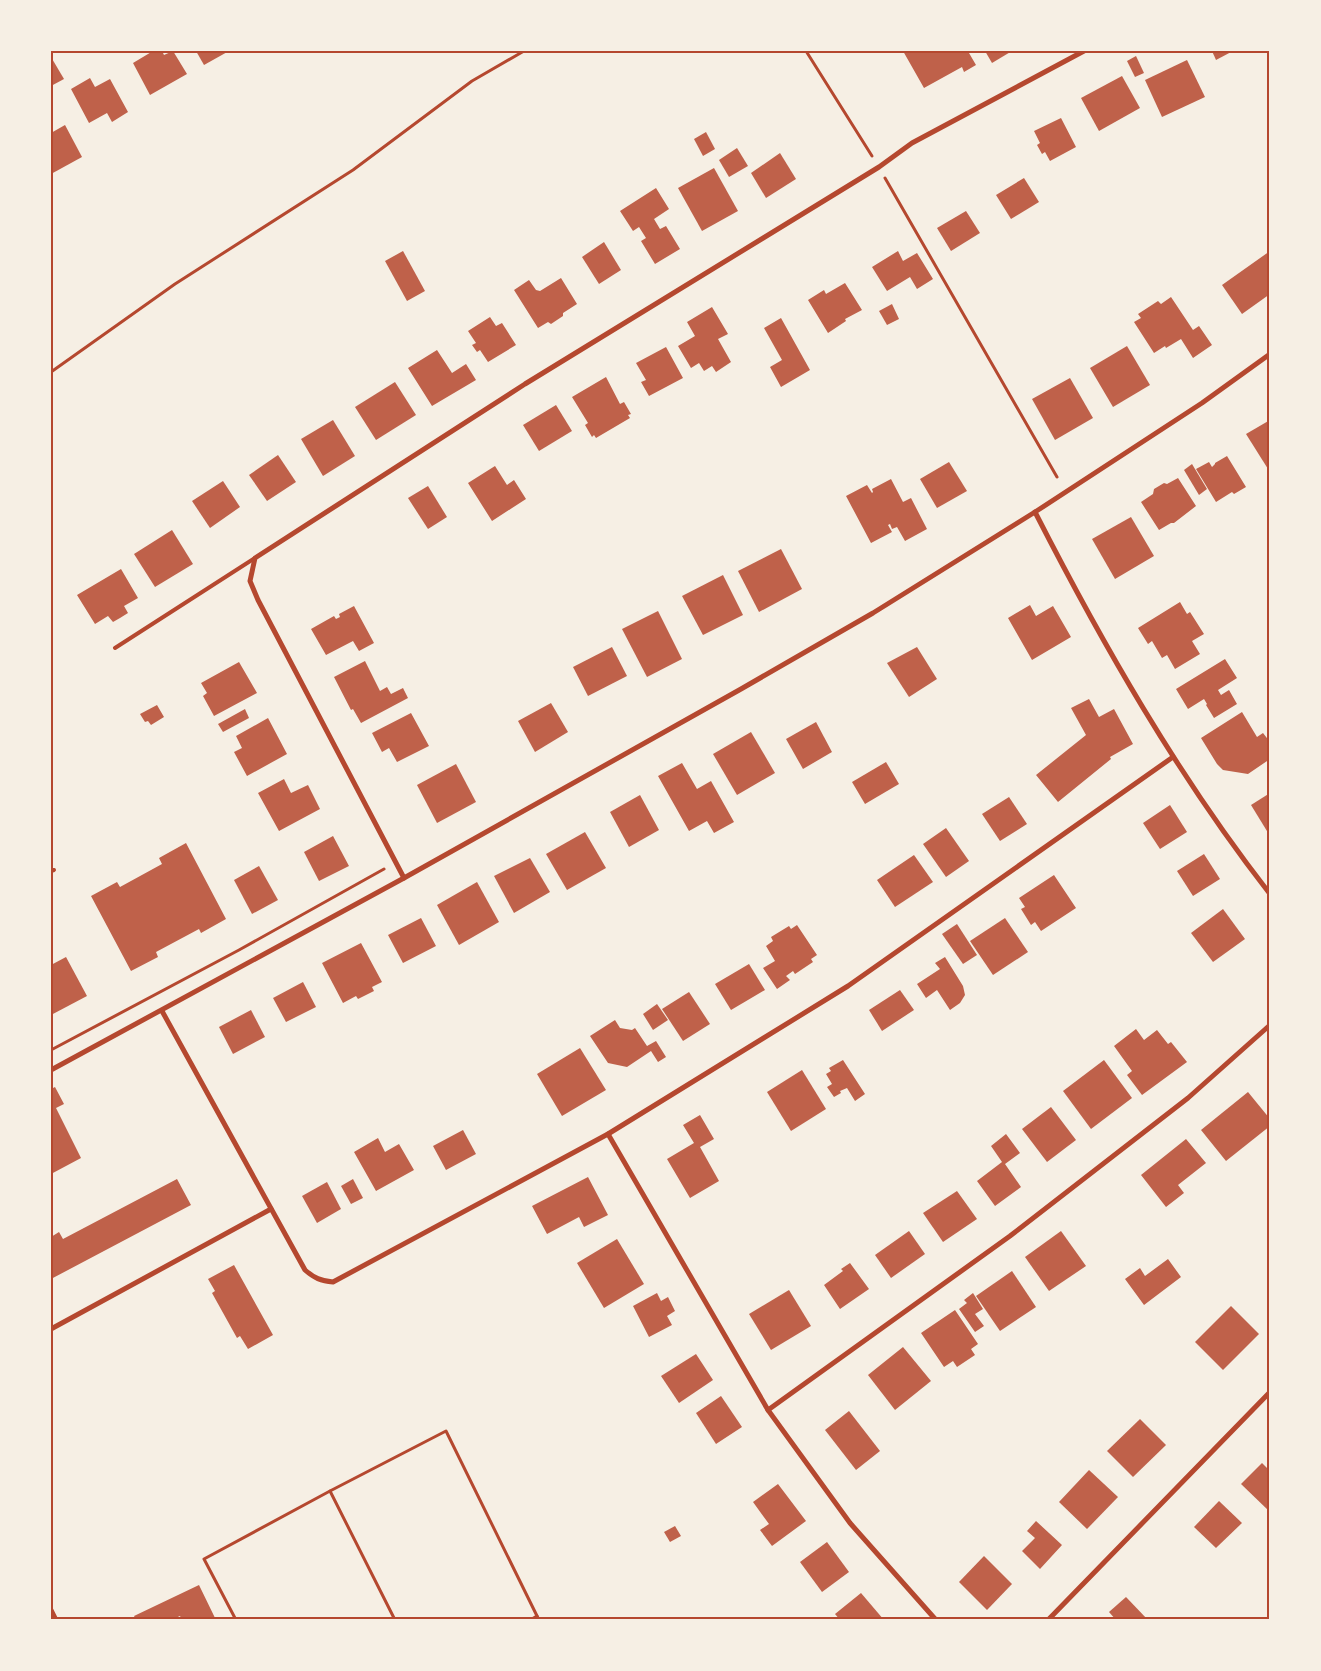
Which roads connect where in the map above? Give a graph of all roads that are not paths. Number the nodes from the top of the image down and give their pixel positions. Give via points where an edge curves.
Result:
1 (1084, 51) edge
2 (1270, 354) edge
3 (1036, 512) junction
4 (255, 558) junction
5 (115, 648) dead end
6 (1173, 757) junction
7 (404, 878) junction
8 (1270, 894) edge
9 (162, 1011) junction
10 (1270, 1025) edge
11 (51, 1070) edge
12 (608, 1134) junction
13 (271, 1209) junction
14 (51, 1329) edge
15 (1270, 1392) edge
16 (768, 1410) junction
17 (51, 1610) edge
18 (56, 1620) edge
19 (936, 1620) edge
20 (1048, 1620) edge

1 - 4 street via 912,143 879,167 525,384
2 - 3 street via 1202,403
3 - 6 street via 1085,608
3 - 7 street via 872,613
4 - 5 lane
4 - 7 street via 250,581 258,600
6 - 8 street
6 - 12 street via 848,986
7 - 9 street
9 - 11 street
9 - 13 street
10 - 16 street via 1188,1098 1026,1224
12 - 13 street via 334,1282 323,1282 304,1270
12 - 16 street
13 - 14 street
15 - 20 street
16 - 19 street via 850,1523
17 - 18 street

